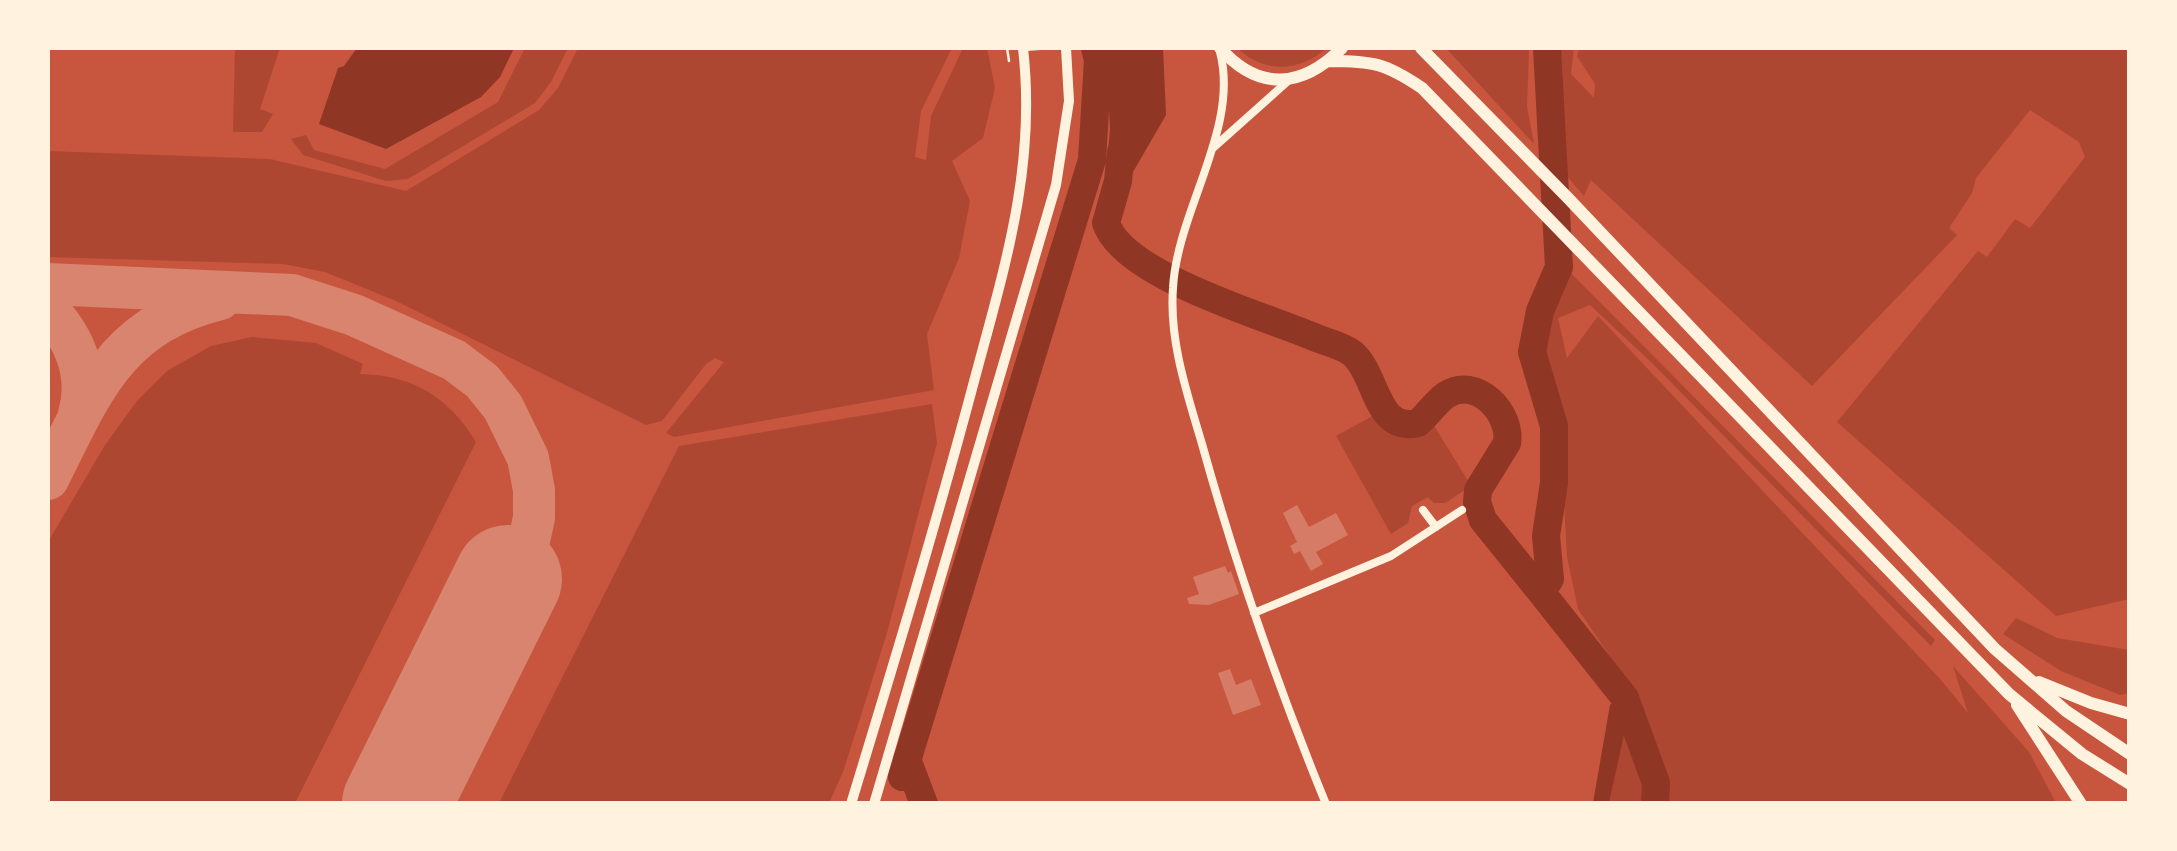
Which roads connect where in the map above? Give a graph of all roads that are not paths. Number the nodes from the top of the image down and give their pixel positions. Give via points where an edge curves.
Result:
1 (1023, 48) edge
2 (1041, 48) edge
3 (1066, 48) edge
4 (1220, 48) edge
5 (1342, 48) edge
6 (1421, 48) edge
7 (1328, 61) junction
8 (1289, 80) junction
9 (1213, 148) junction
10 (1423, 510) dead end
11 (1462, 510) dead end
12 (1436, 527) junction
13 (1254, 613) junction
14 (2028, 678) junction
15 (2009, 694) junction
16 (2130, 714) edge
17 (2130, 754) edge
18 (2130, 784) edge
19 (851, 804) edge
20 (874, 804) edge
21 (1326, 804) edge
22 (2081, 804) edge

1 - 2 lane
1 - 19 street via 1026,160 1010,243
3 - 20 street via 1069,101 1056,185
4 - 8 main road via 1246,71
4 - 9 street via 1224,68
5 - 7 main road
6 - 14 main road
7 - 8 main road
7 - 15 main road via 1390,66 1422,88
8 - 9 street
9 - 13 street via 1176,264 1175,341
10 - 12 street
11 - 12 street
12 - 13 street via 1391,556
13 - 21 street
14 - 16 main road
14 - 17 main road
15 - 18 main road
15 - 22 main road

